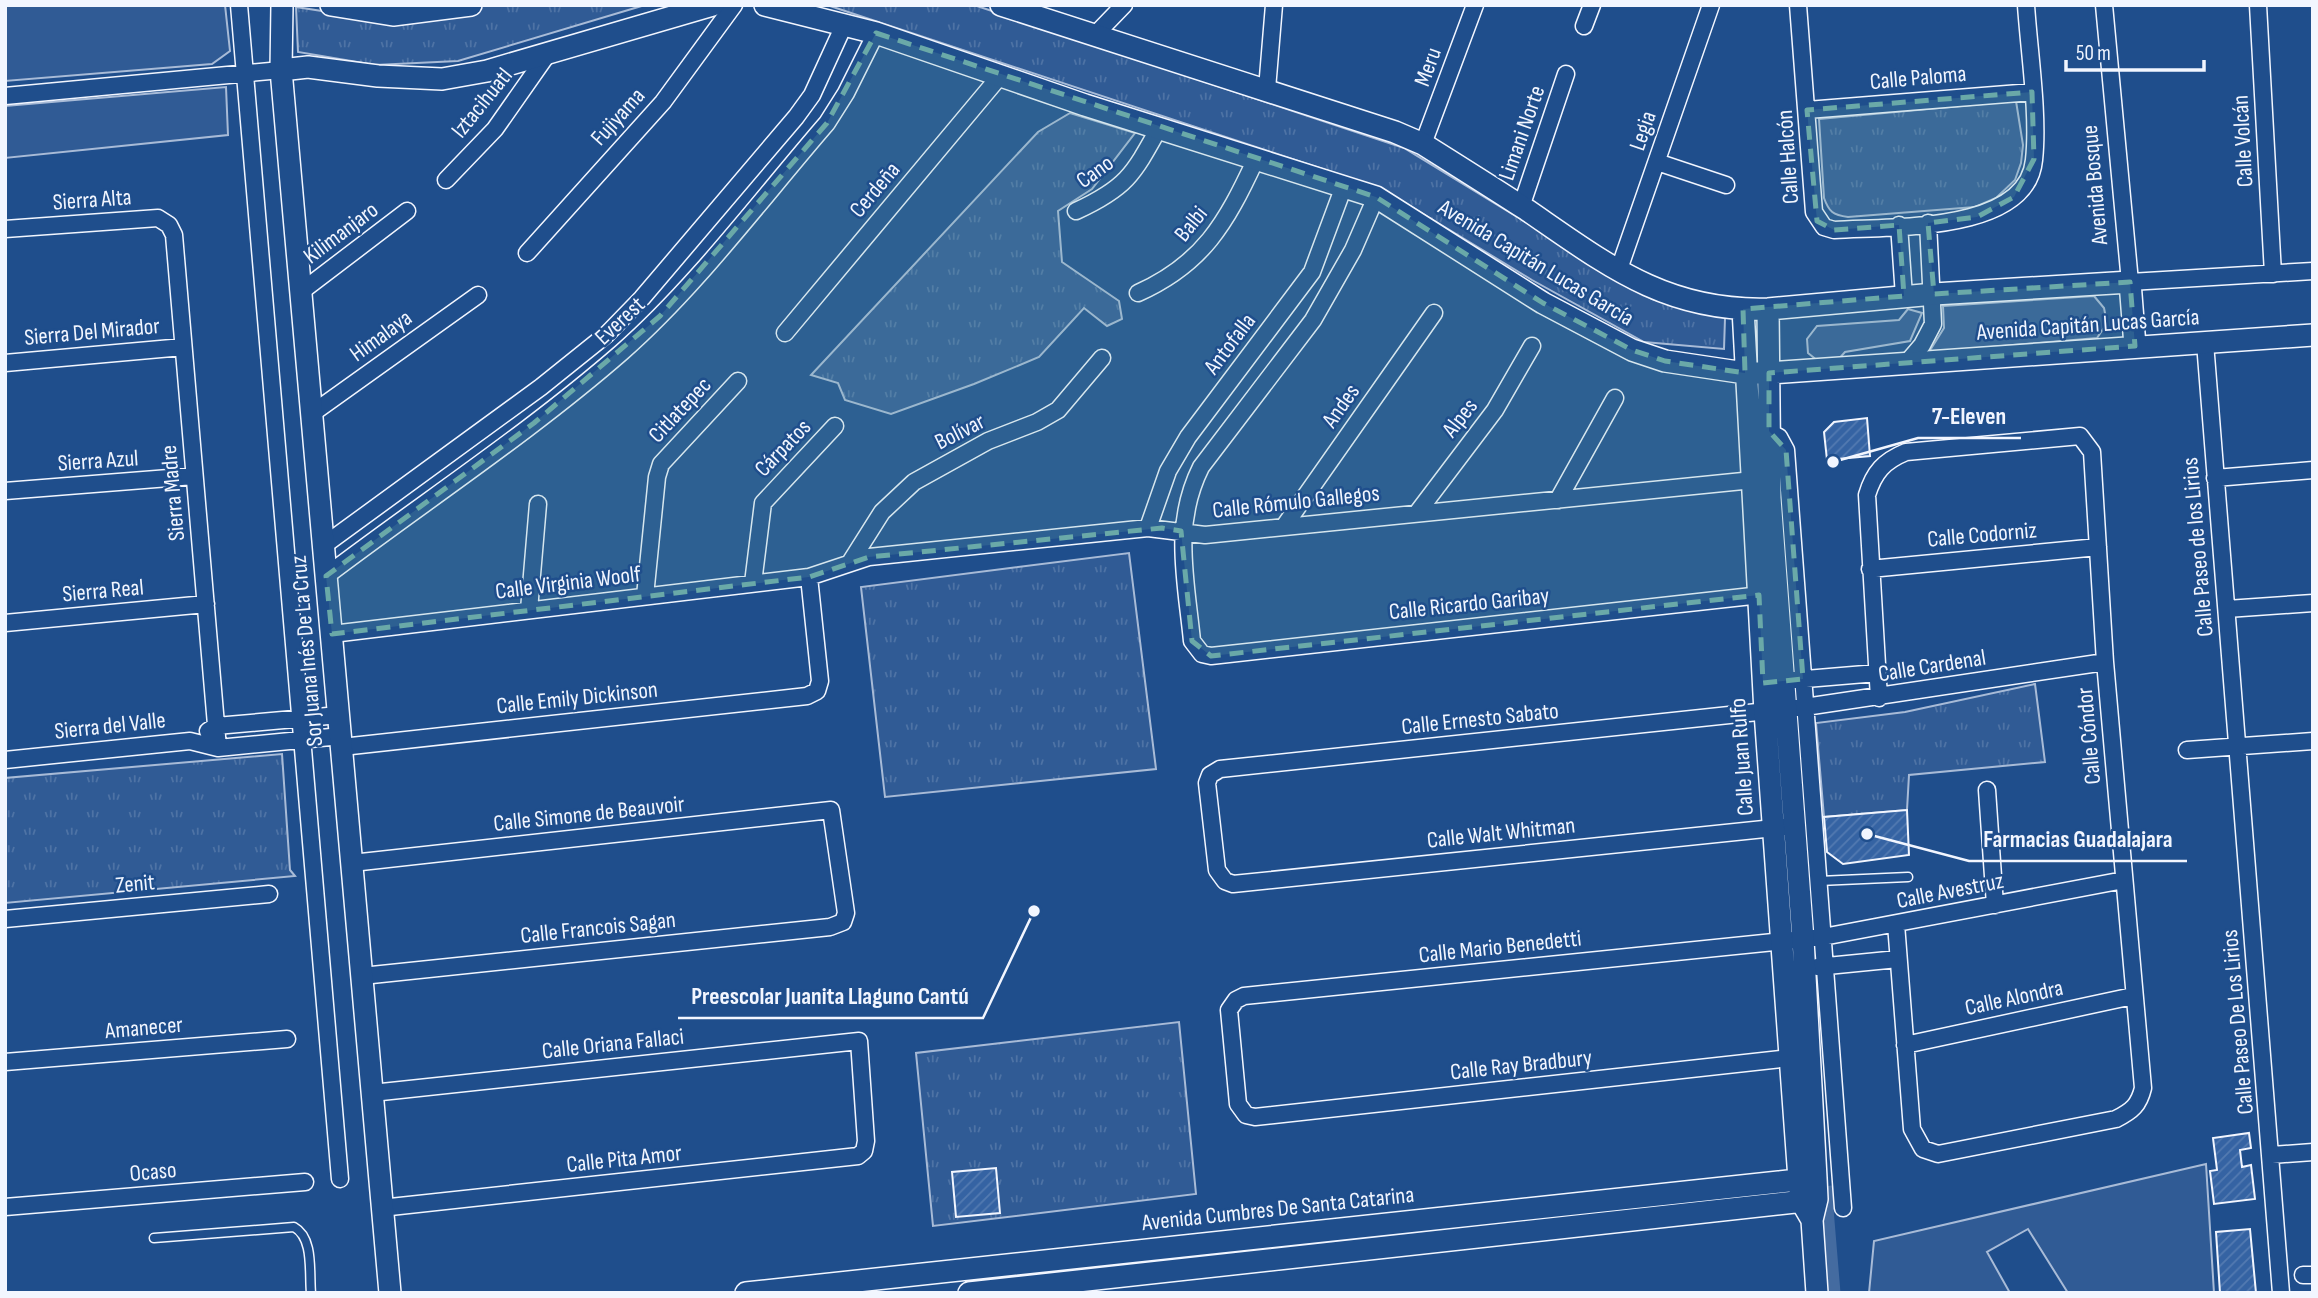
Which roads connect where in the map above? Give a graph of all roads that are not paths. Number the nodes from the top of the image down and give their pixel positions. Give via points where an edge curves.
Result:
1 (239, 5) edge
2 (282, 5) edge
3 (471, 5) edge
4 (713, 5) edge
5 (734, 5) edge
6 (765, 5) edge
7 (1001, 5) edge
8 (1124, 5) edge
9 (1274, 5) edge
10 (1475, 5) edge
11 (1592, 5) edge
12 (1711, 5) edge
13 (1798, 5) edge
14 (2026, 5) edge
15 (2117, 5) edge
16 (2259, 5) edge
17 (343, 6) edge
18 (433, 8) edge
19 (2106, 13) edge
20 (845, 23) junction
21 (1584, 26) dead end
22 (876, 33) junction
23 (1096, 34) junction
24 (549, 52) junction
25 (281, 70) junction
26 (245, 72) junction
27 (1566, 74) dead end
28 (1000, 76) junction
29 (1268, 89) junction
30 (2032, 92) junction
31 (5, 96) edge
32 (1807, 110) junction
33 (1158, 128) junction
34 (1423, 145) junction
35 (1255, 161) junction
36 (1657, 162) junction
37 (446, 180) dead end
38 (1726, 185) dead end
39 (1344, 186) junction
40 (1376, 197) junction
41 (1521, 206) junction
42 (407, 211) dead end
43 (1076, 211) dead end
44 (1927, 223) junction
45 (1899, 225) junction
46 (5, 229) edge
47 (174, 235) joint
48 (527, 253) dead end
49 (2313, 271) edge
50 (1618, 272) junction
51 (2273, 274) junction
52 (2130, 282) junction
53 (302, 291) junction
54 (1138, 293) dead end
55 (1934, 293) junction
56 (478, 295) dead end
57 (1904, 296) junction
58 (1743, 309) junction
59 (1769, 309) junction
60 (1434, 313) dead end
61 (785, 332) dead end
62 (2313, 335) edge
63 (2205, 343) junction
64 (1532, 346) dead end
65 (2135, 346) junction
66 (183, 347) junction
67 (1102, 358) dead end
68 (5, 363) edge
69 (1905, 365) junction
70 (1745, 373) junction
71 (1769, 373) junction
72 (738, 381) dead end
73 (1615, 398) dead end
74 (310, 415) junction
75 (835, 426) dead end
76 (1747, 427) junction
77 (1769, 431) junction
78 (2313, 470) edge
79 (194, 476) junction
80 (2215, 478) junction
81 (1760, 479) junction
82 (5, 491) edge
83 (1558, 500) junction
84 (538, 504) dead end
85 (1417, 513) junction
86 (1285, 525) junction
87 (1148, 528) junction
88 (1181, 531) junction
89 (323, 546) junction
90 (2098, 547) junction
91 (851, 561) junction
92 (1870, 569) junction
93 (326, 576) junction
94 (809, 577) junction
95 (753, 583) junction
96 (1768, 594) junction
97 (645, 596) junction
98 (2313, 603) edge
99 (206, 604) junction
100 (2227, 609) junction
101 (529, 610) junction
102 (5, 623) edge
103 (332, 634) junction
104 (2105, 662) junction
105 (1877, 673) junction
106 (1783, 681) junction
107 (1879, 698) junction
108 (1785, 709) junction
109 (339, 715) junction
110 (299, 718) junction
111 (216, 726) junction
112 (301, 740) junction
113 (190, 741) junction
114 (2313, 741) edge
115 (341, 742) junction
116 (2236, 747) junction
117 (218, 748) junction
118 (2187, 750) dead end
119 (5, 760) edge
120 (1987, 790) dead end
121 (1784, 827) junction
122 (352, 863) junction
123 (1908, 877) dead end
124 (2124, 880) junction
125 (1819, 881) junction
126 (1233, 884) joint
127 (269, 894) dead end
128 (1995, 905) junction
129 (5, 919) edge
130 (1896, 924) junction
131 (838, 925) joint
132 (1803, 939) junction
133 (1898, 960) junction
134 (1805, 968) junction
135 (362, 976) junction
136 (2133, 996) junction
137 (286, 1039) dead end
138 (1905, 1045) junction
139 (1800, 1057) junction
140 (5, 1062) edge
141 (372, 1093) junction
142 (1255, 1117) joint
143 (866, 1146) joint
144 (2313, 1152) edge
145 (2272, 1155) junction
146 (1808, 1178) junction
147 (340, 1180) dead end
148 (305, 1182) dead end
149 (1809, 1200) junction
150 (5, 1207) edge
151 (382, 1208) junction
152 (1843, 1208) dead end
153 (154, 1238) dead end
154 (1053, 1260) junction
155 (1056, 1285) junction
156 (311, 1293) edge
157 (390, 1293) edge
158 (746, 1293) edge
159 (969, 1293) edge
160 (1817, 1293) edge
161 (2281, 1293) edge

1 - 26 street, Sor Juana Inés De La Cruz
2 - 25 street, Sor Juana Inés De La Cruz
3 - 18 street
4 - 24 street
5 - 48 street, Fujiyama via 663,102
6 - 20 street, Avenida Capitán Lucas García
7 - 23 street, Avenida Capitán Lucas García
8 - 23 street
9 - 29 street
10 - 34 street, Meru
11 - 21 street
12 - 36 street, Legia
13 - 32 street, Calle Halcón
14 - 30 street, Calle Halcón
15 - 19 street, Avenida Bosque
16 - 51 street, Calle Volcán
17 - 18 street via 393,15
19 - 52 street, Avenida Bosque
20 - 22 street, Avenida Capitán Lucas García
20 - 89 street, Everest via 812,95 796,117 616,325 541,387
22 - 28 street, Avenida Capitán Lucas García
22 - 93 street, Everest via 827,123 660,316 534,423
23 - 29 street, Avenida Capitán Lucas García
24 - 25 street via 442,79 308,67
24 - 37 street, Iztacihuatl via 495,128
25 - 26 street
25 - 53 street, Sor Juana Inés De La Cruz
26 - 31 street
26 - 110 street, Sor Juana Inés De La Cruz
27 - 41 street, Limani Norte
28 - 33 street, Avenida Capitán Lucas García
28 - 61 street, Cerdeña
29 - 34 street, Avenida Capitán Lucas García
30 - 32 street, Calle Paloma
30 - 44 street, Calle Halcón via 2034,159 2014,197 1983,215
32 - 45 street, Calle Halcón via 1817,221 1834,230
33 - 35 street, Avenida Capitán Lucas García
33 - 43 street, Cano via 1122,186
34 - 41 street, Avenida Capitán Lucas García
35 - 39 street, Avenida Capitán Lucas García
35 - 54 street, Balbi via 1219,231 1196,257 1165,281
36 - 38 street
36 - 50 street, Legia
39 - 40 street, Avenida Capitán Lucas García
39 - 87 street, Antofalla via 1312,272 1188,437 1168,471
40 - 70 street, Avenida Capitán Lucas García via 1543,303 1632,349 1665,361
40 - 88 street via 1319,310 1201,467
41 - 50 street, Avenida Capitán Lucas García
42 - 53 street, Kilimanjaro
44 - 45 street, Calle Halcón
44 - 55 street
45 - 57 street
46 - 47 street, Sierra Alta via 158,218
47 - 66 street, Sierra Madre
49 - 51 street
50 - 58 street, Avenida Capitán Lucas García via 1673,296
51 - 52 street
52 - 55 street, Avenida Capitán Lucas García
52 - 65 street, Avenida Bosque
53 - 74 street, Sor Juana Inés De La Cruz
55 - 57 street, Avenida Capitán Lucas García
55 - 69 street via 1933,324
56 - 74 street, Himalaya
57 - 59 street, Avenida Capitán Lucas García
58 - 59 street, Avenida Capitán Lucas García
58 - 70 street, Calle Juan Rulfo
59 - 71 street, Calle Juan Rulfo
60 - 86 street, Andes
62 - 63 street, Avenida Capitán Lucas García
63 - 65 street, Avenida Capitán Lucas García
63 - 80 street, Calle Paseo de los Lirios
64 - 85 street, Alpes via 1495,410
65 - 69 street, Avenida Capitán Lucas García
66 - 68 street, Sierra Del Mirador
66 - 79 street, Sierra Madre
67 - 91 street, Bolívar via 1058,410 914,482 882,512
69 - 71 street, Avenida Capitán Lucas García
70 - 71 street, Avenida Capitán Lucas García
70 - 76 street, Calle Juan Rulfo
71 - 77 street, Calle Juan Rulfo
72 - 97 street, Citlatepec via 661,464
73 - 83 street
74 - 89 street, Sor Juana Inés De La Cruz
75 - 95 street, Cárpatos via 763,503
76 - 77 street
76 - 81 street, Calle Juan Rulfo
77 - 81 street, Calle Juan Rulfo
77 - 106 street, Calle Juan Rulfo via 1786,450
78 - 80 street
79 - 82 street, Sierra Azul
79 - 99 street, Sierra Madre
80 - 100 street, Calle Paseo de los Lirios
81 - 83 street, Calle Rómulo Gallegos
81 - 96 street, Calle Juan Rulfo
83 - 85 street, Calle Rómulo Gallegos
84 - 101 street
85 - 86 street, Calle Rómulo Gallegos
86 - 88 street, Calle Rómulo Gallegos via 1205,535
87 - 88 street, Calle Rómulo Gallegos
87 - 91 street, Calle Rómulo Gallegos
88 - 96 street, Calle Ricardo Garibay via 1192,641 1202,654 1211,656
89 - 93 street, Sor Juana Inés De La Cruz
90 - 92 street, Calle Codorniz
90 - 92 street, Calle Cóndor via 2092,452 2080,436 2072,435 1906,452 1892,458 1872,477 1867,495
90 - 104 street, Calle Cóndor
91 - 94 street, Calle Rómulo Gallegos
92 - 105 street, Calle Cóndor
93 - 103 street, Sor Juana Inés De La Cruz
94 - 95 street, Calle Virginia Woolf
94 - 115 street, Calle Emily Dickinson via 820,681 817,691 807,696
95 - 97 street, Calle Virginia Woolf
96 - 106 street, Calle Juan Rulfo
97 - 101 street, Calle Virginia Woolf
98 - 100 street
99 - 102 street, Sierra Real
99 - 111 street, Sierra Madre
100 - 116 street, Calle Paseo de los Lirios
101 - 103 street, Calle Virginia Woolf
103 - 109 street, Sor Juana Inés De La Cruz
104 - 107 street, Calle Cardenal
104 - 124 street, Calle Cóndor
105 - 106 street, Calle Cardenal
105 - 107 street, Calle Cóndor
106 - 108 street, Calle Juan Rulfo
106 - 108 street, Calle Juan Rulfo
107 - 108 street, Calle Cardenal
108 - 121 street, Calle Juan Rulfo
108 - 125 street, Calle Juan Rulfo
108 - 126 street, Calle Ernesto Sabato via 1220,769 1207,783 1217,870
109 - 110 street
109 - 115 street, Sor Juana Inés De La Cruz
110 - 111 street
110 - 112 street, Sor Juana Inés De La Cruz
111 - 113 street
111 - 117 street, Sierra Madre
112 - 115 street, Calle Emily Dickinson
112 - 117 street, Sierra del Valle
112 - 147 street, Sor Juana Inés De La Cruz
113 - 117 street, Sierra del Valle
113 - 119 street, Sierra del Valle
114 - 116 street
115 - 122 street, Sor Juana Inés De La Cruz
116 - 118 street
116 - 145 street, Calle Paseo De Los Lirios
120 - 128 street
121 - 126 street, Calle Walt Whitman
121 - 132 street, Calle Juan Rulfo
122 - 131 street, Calle Simone de Beauvoir via 831,810 846,913
122 - 135 street, Sor Juana Inés De La Cruz
123 - 125 lane
124 - 128 street, Calle Avestruz
124 - 136 street, Calle Cóndor
125 - 132 street, Calle Juan Rulfo
127 - 129 street, Zenit
128 - 130 street, Calle Avestruz
130 - 132 street, Calle Avestruz
130 - 133 street, Calle Cóndor
131 - 135 street, Calle Francois Sagan
132 - 134 street, Calle Juan Rulfo
132 - 134 street, Calle Juan Rulfo
132 - 142 street, Calle Mario Benedetti via 1244,996 1229,1010 1238,1104 1246,1115
133 - 134 street
133 - 138 street, Calle Cóndor
134 - 139 street, Calle Juan Rulfo
134 - 152 street, Calle Juan Rulfo
135 - 141 street, Sor Juana Inés De La Cruz
136 - 138 street, Calle Alondra
136 - 138 street, Calle Cóndor via 2143,1088 2140,1101 2116,1119 1930,1153 1918,1144 1912,1129
137 - 140 street, Amanecer
139 - 142 street, Calle Ray Bradbury
139 - 146 street, Calle Juan Rulfo
141 - 143 street, Calle Oriana Fallaci via 859,1041
141 - 151 street, Sor Juana Inés De La Cruz
143 - 151 street, Calle Pita Amor via 850,1158
144 - 145 street
145 - 161 street, Calle Paseo De Los Lirios
146 - 149 street, Calle Juan Rulfo
146 - 154 street, Avenida Cumbres De Santa Catarina
148 - 150 street, Ocaso
149 - 155 street
149 - 160 street
151 - 157 street, Sor Juana Inés De La Cruz
153 - 156 lane via 294,1227 307,1241
154 - 155 street
154 - 158 street, Avenida Cumbres De Santa Catarina
155 - 159 street

